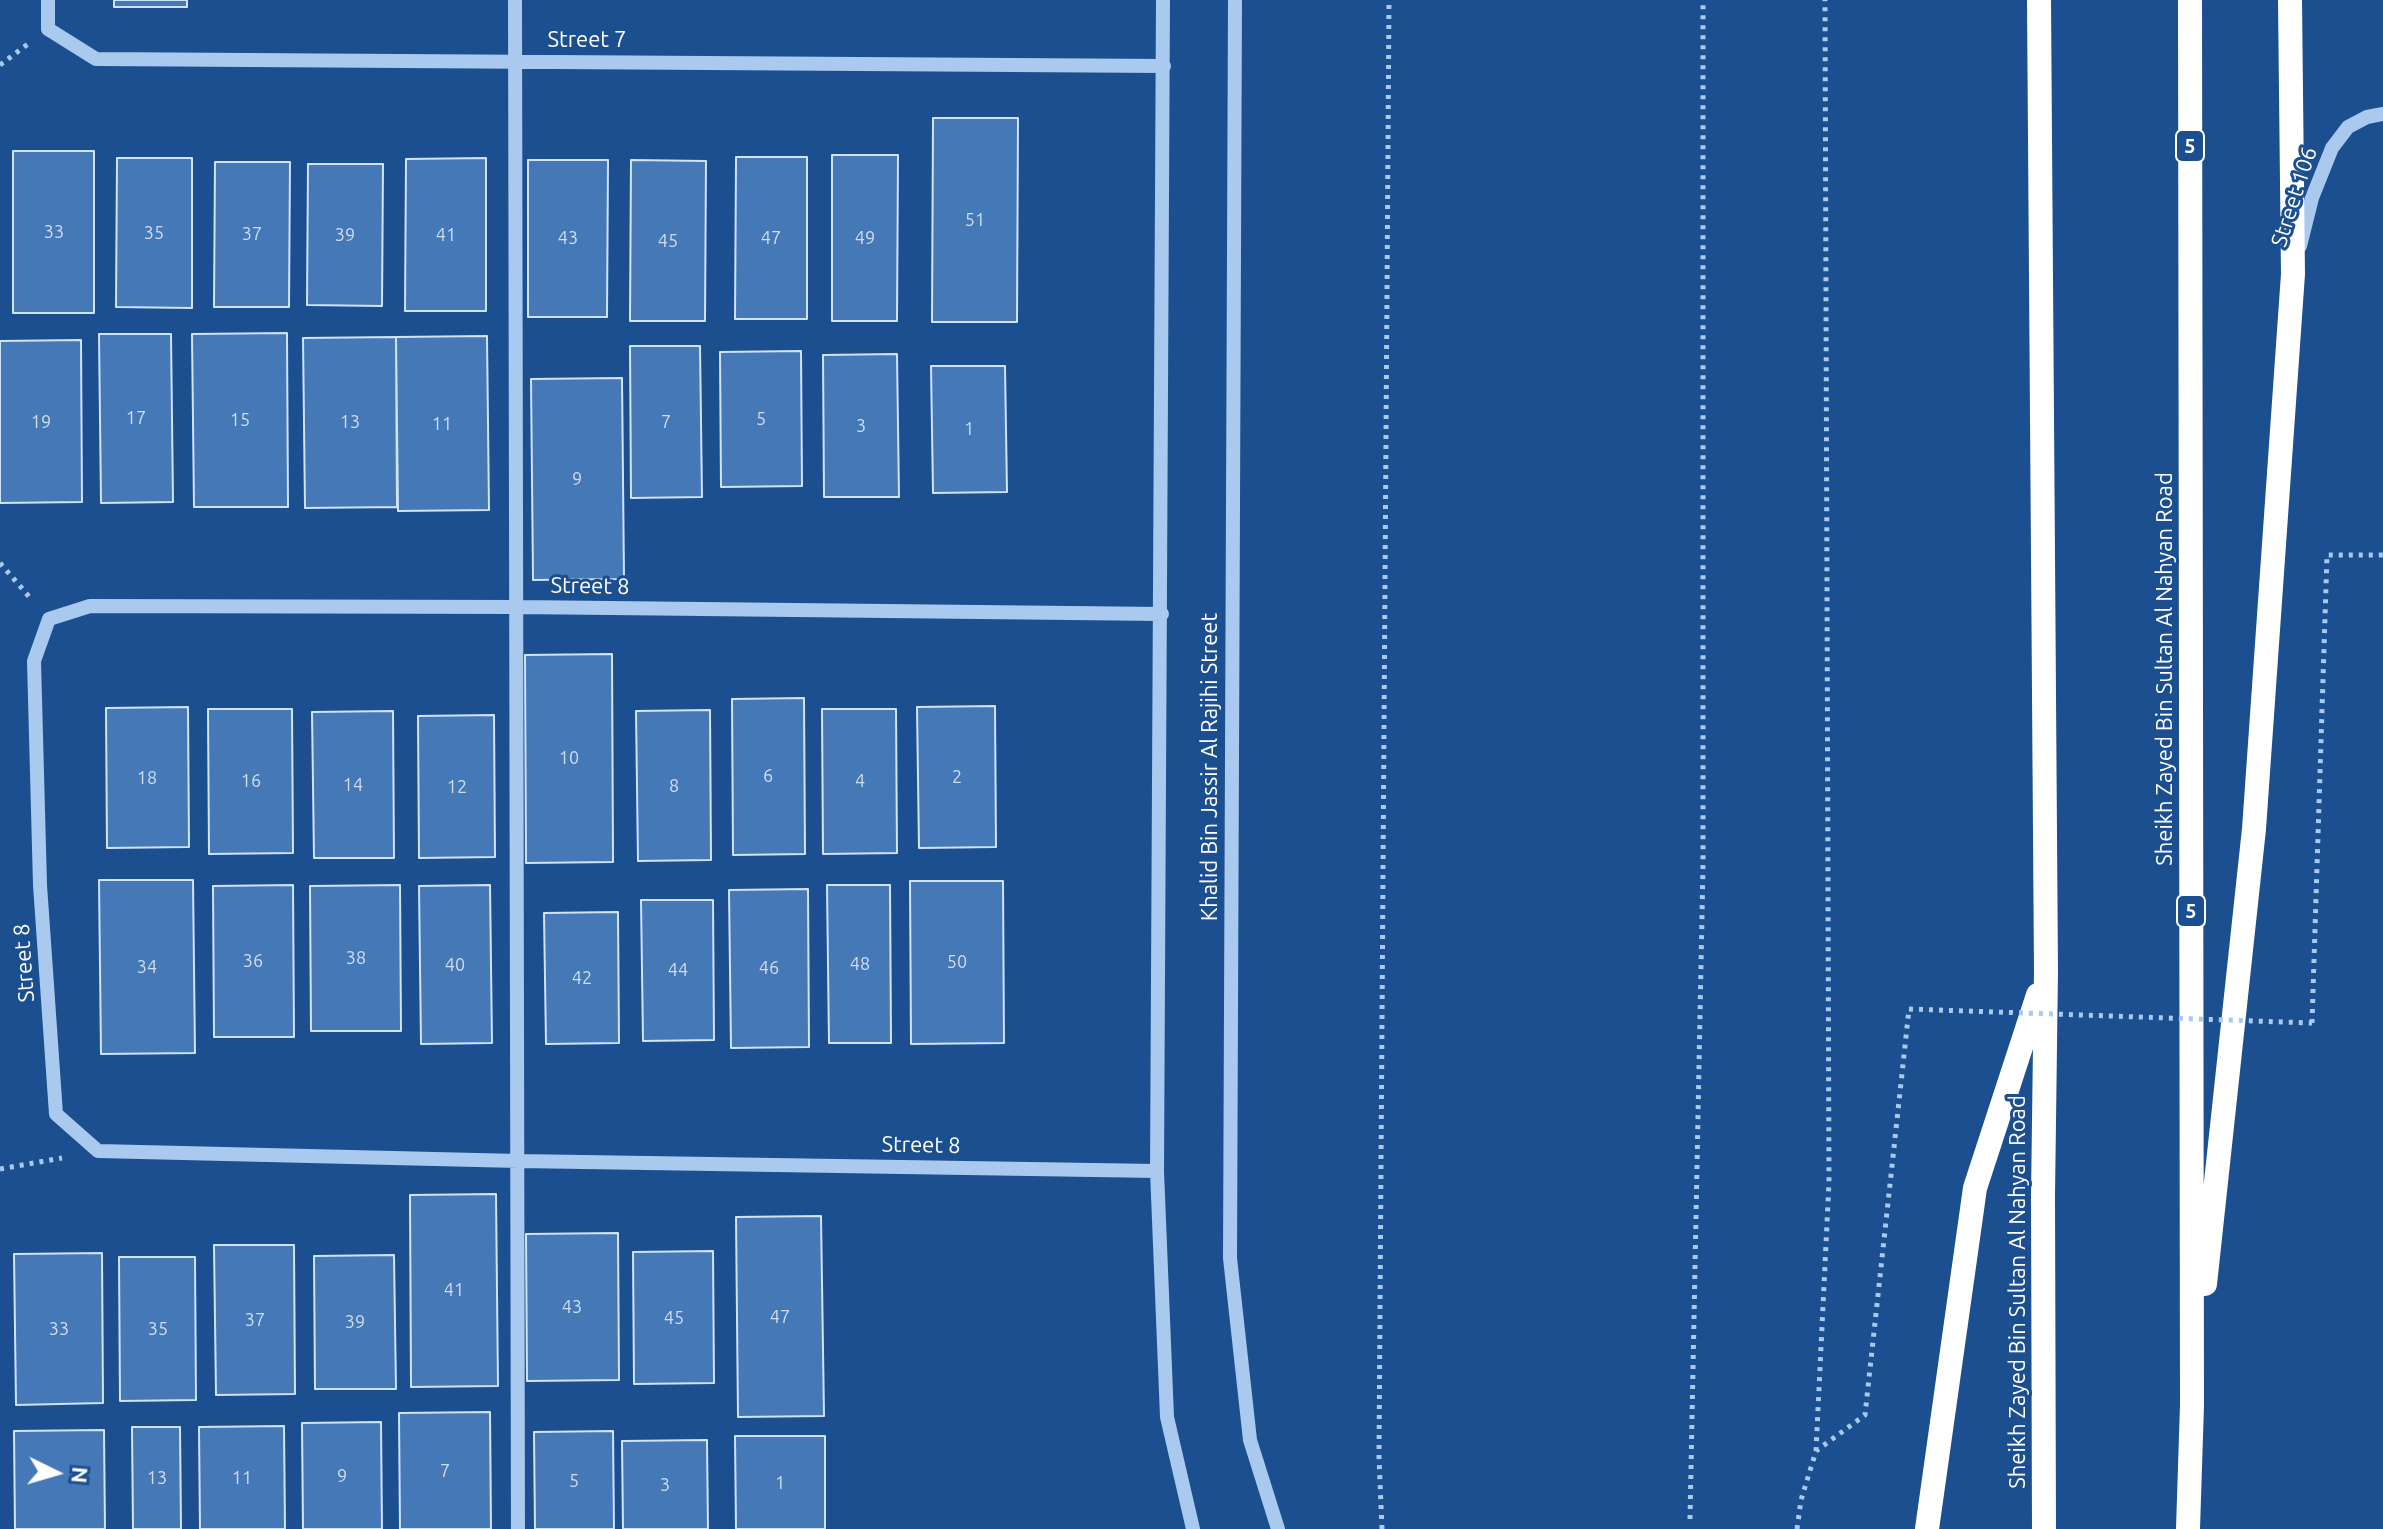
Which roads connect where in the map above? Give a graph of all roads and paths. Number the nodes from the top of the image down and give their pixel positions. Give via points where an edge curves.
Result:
1 (48, 0) edge
2 (515, 0) edge
3 (1163, 0) edge
4 (1235, 0) edge
5 (1389, 0) edge
6 (1703, 0) edge
7 (1825, 0) edge
8 (2039, 0) edge
9 (2190, 0) edge
10 (2290, 0) edge
11 (515, 62) junction
12 (1164, 66) junction
13 (2383, 114) edge
14 (2293, 274) junction
15 (2383, 555) edge
16 (0, 563) edge
17 (518, 607) junction
18 (1162, 614) junction
19 (49, 619) junction
20 (2046, 970) junction
21 (98, 1151) junction
22 (519, 1161) junction
23 (0, 1169) edge
24 (1157, 1171) junction
25 (2192, 1405) junction
26 (1816, 1451) junction
27 (1690, 1519) dead end
28 (518, 1529) edge
29 (1193, 1529) edge
30 (1278, 1529) edge
31 (1382, 1529) edge
32 (1797, 1529) edge
33 (1927, 1529) edge
34 (2044, 1529) edge
35 (2188, 1529) edge

1 - 11 street, Street 7 via 48,29 96,59
2 - 11 street
3 - 12 street
4 - 30 street, Khalid Bin Jassir Al Rajihi Street via 1230,1258 1250,1440
5 - 31 path
6 - 27 path via 1703,865
7 - 26 path via 1829,1182
8 - 20 highway, Sheikh Zayed Bin Sultan Al Nahyan Road
9 - 25 highway, Sheikh Zayed Bin Sultan Al Nahyan Road / 5
10 - 14 highway
11 - 12 street, Street 7
11 - 17 street
12 - 18 street
13 - 14 street, Street 106 via 2348,127 2332,148 2312,198
14 - 25 highway via 2254,829
15 - 26 path, bridge via 2327,555 2312,1023 1909,1009 1865,1415
16 - 19 path
17 - 18 street, Street 8
17 - 19 street, Street 8 via 90,606
17 - 22 street
18 - 24 street
19 - 21 street, Street 8 via 34,661 40,885 56,1114
20 - 33 highway via 1975,1188
20 - 34 highway, Sheikh Zayed Bin Sultan Al Nahyan Road
21 - 22 street, Street 8
21 - 23 path
22 - 24 street, Street 8
22 - 28 street
24 - 29 street via 1167,1417
25 - 35 highway, Sheikh Zayed Bin Sultan Al Nahyan Road / 5
26 - 32 path

